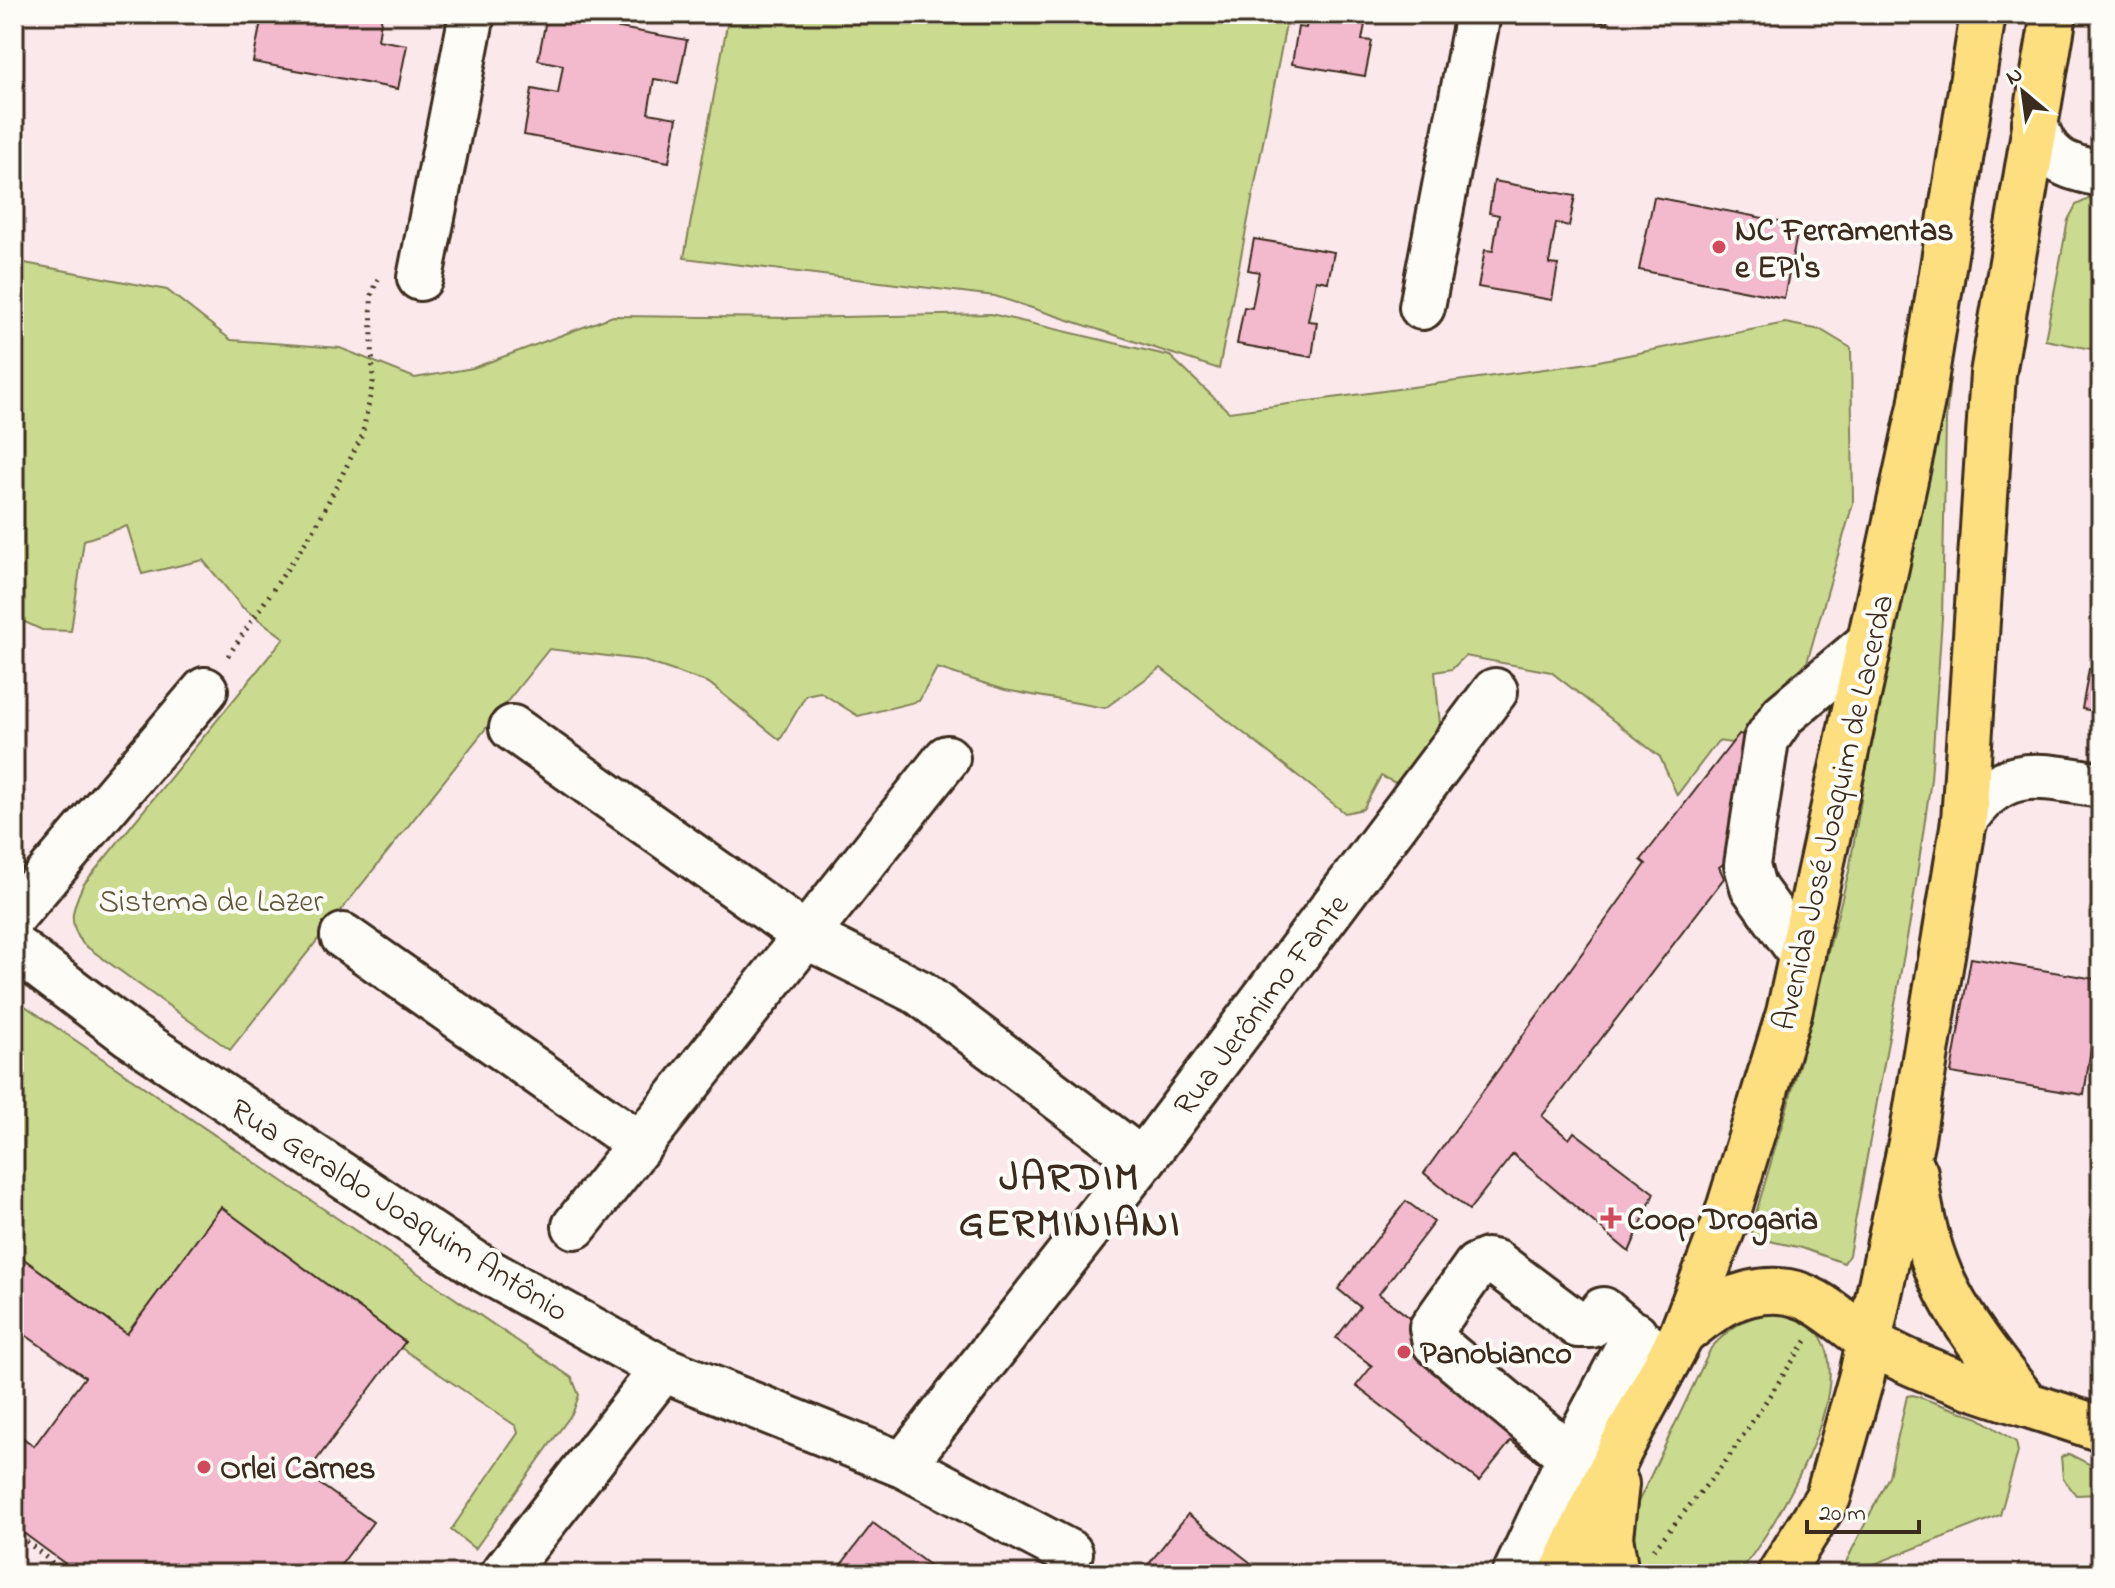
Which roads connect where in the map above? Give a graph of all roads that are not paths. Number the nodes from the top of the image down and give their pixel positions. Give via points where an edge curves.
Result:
1 (472, 14) edge
2 (1478, 14) edge
3 (1983, 14) edge
4 (2054, 14) edge
5 (2035, 122) junction
6 (2101, 174) edge
7 (401, 275) road end
8 (1422, 307) dead end
9 (1870, 642) junction
10 (205, 690) road end
11 (1495, 691) dead end
12 (512, 728) dead end
13 (947, 758) dead end
14 (2101, 785) edge
15 (1964, 821) junction
16 (14, 915) edge
17 (343, 936) dead end
18 (806, 936) junction
19 (14, 947) edge
20 (1802, 955) junction
21 (1912, 1138) junction
22 (640, 1144) junction
23 (1142, 1161) junction
24 (575, 1226) dead end
25 (1870, 1341) junction
26 (1661, 1343) junction
27 (663, 1369) junction
28 (2024, 1401) junction
29 (2101, 1429) edge
30 (1620, 1450) junction
31 (1570, 1456) junction
32 (903, 1465) junction
33 (1070, 1553) dead end
34 (503, 1574) edge
35 (1515, 1574) edge
36 (1562, 1574) edge
37 (1616, 1574) edge
38 (1780, 1574) edge

1 - 7 street
2 - 8 street
3 - 9 main road, Avenida José Joaquim de Lacerda via 1921,406
4 - 5 main road
5 - 6 street via 2043,145 2068,167
5 - 15 main road via 1993,374
9 - 20 main road, Avenida José Joaquim de Lacerda
9 - 20 street via 1783,715 1766,740 1747,865 1753,887
10 - 16 street
11 - 23 street, Rua Jerônimo Fante
12 - 18 street
13 - 18 street
14 - 15 street via 2020,776 1987,792
15 - 21 main road
17 - 22 street
18 - 22 street
18 - 23 street via 920,993
19 - 27 street, Rua Geraldo Joaquim Antônio via 130,1035 485,1270
20 - 26 main road, Avenida José Joaquim de Lacerda via 1725,1222
21 - 25 main road
21 - 28 main road via 1920,1220 1950,1301
22 - 24 street
23 - 32 street, Rua Jerônimo Fante
25 - 26 main road via 1831,1312 1783,1291 1763,1291 1716,1306
25 - 28 main road via 1930,1370
25 - 38 main road via 1828,1497
26 - 30 main road, Avenida José Joaquim de Lacerda
26 - 31 street
26 - 31 street via 1603,1310 1591,1325 1578,1325 1496,1263 1476,1266 1432,1328 1435,1343
27 - 32 street, Rua Geraldo Joaquim Antônio
27 - 34 street
28 - 29 main road
30 - 36 main road, Avenida José Joaquim de Lacerda
30 - 37 main road via 1610,1537
31 - 35 street
32 - 33 street, Rua Geraldo Joaquim Antônio

